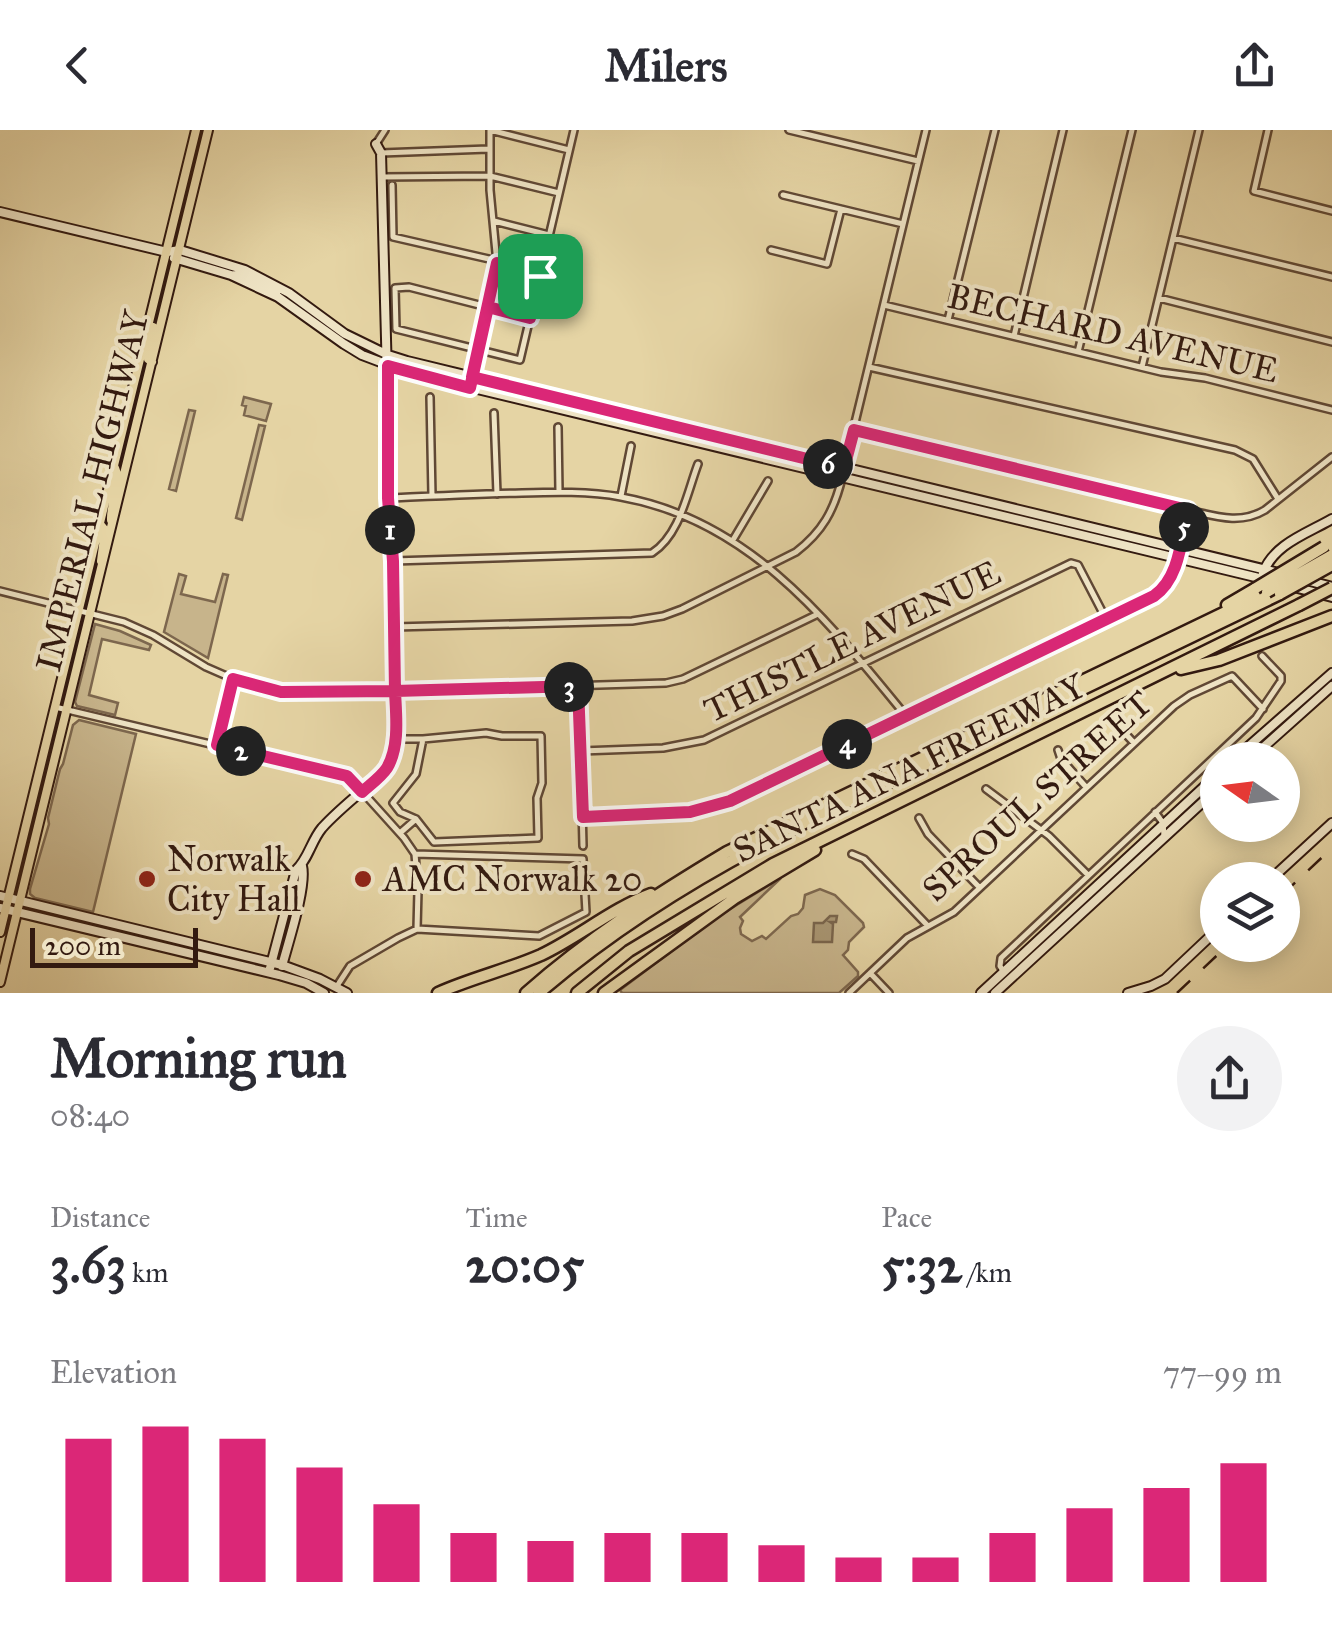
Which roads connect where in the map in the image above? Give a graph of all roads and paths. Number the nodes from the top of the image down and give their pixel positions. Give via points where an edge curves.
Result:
1 (196, 130) edge
2 (208, 130) edge
3 (385, 130) edge
4 (490, 130) edge
5 (574, 130) edge
6 (788, 130) edge
7 (926, 130) edge
8 (996, 130) edge
9 (1063, 130) edge
10 (1132, 130) edge
11 (1199, 130) edge
12 (1268, 130) edge
13 (376, 144) joint
14 (489, 149) junction
15 (569, 150) junction
16 (382, 153) junction
17 (918, 161) junction
18 (490, 176) junction
19 (382, 177) junction
20 (392, 185) dead end
21 (560, 193) junction
22 (783, 194) dead end
23 (841, 208) junction
24 (1332, 210) edge
25 (0, 212) edge
26 (494, 221) junction
27 (903, 224) junction
28 (550, 235) junction
29 (1173, 238) junction
30 (770, 250) dead end
31 (167, 252) junction
32 (178, 255) junction
33 (497, 263) junction
34 (230, 275) junction
35 (540, 276) junction
36 (1332, 277) edge
37 (285, 290) junction
38 (1159, 298) junction
39 (154, 303) junction
40 (884, 306) junction
41 (488, 307) junction
42 (306, 311) junction
43 (530, 318) junction
44 (948, 320) junction
45 (1014, 336) junction
46 (1332, 342) edge
47 (478, 349) junction
48 (1078, 352) junction
49 (388, 355) junction
50 (152, 362) junction
51 (388, 366) junction
52 (869, 367) junction
53 (1142, 367) junction
54 (472, 377) junction
55 (470, 388) junction
56 (521, 388) junction
57 (430, 398) dead end
58 (518, 399) junction
59 (1332, 410) edge
60 (494, 413) dead end
61 (558, 427) dead end
62 (854, 430) junction
63 (706, 440) junction
64 (631, 446) dead end
65 (1332, 457) edge
66 (780, 458) junction
67 (698, 464) dead end
68 (114, 466) junction
69 (844, 468) junction
70 (842, 478) junction
71 (768, 481) dead end
72 (905, 488) junction
73 (560, 492) junction
74 (497, 494) junction
75 (432, 496) junction
76 (621, 496) junction
77 (388, 498) junction
78 (1278, 500) junction
79 (1188, 510) junction
80 (680, 513) junction
81 (1332, 519) edge
82 (100, 524) junction
83 (112, 528) junction
84 (734, 540) junction
85 (1329, 548) edge
86 (1178, 554) junction
87 (393, 561) junction
88 (1332, 565) edge
89 (769, 566) junction
90 (101, 570) junction
91 (1262, 581) junction
92 (1332, 587) edge
93 (0, 590) edge
94 (1332, 597) edge
95 (79, 611) junction
96 (90, 613) junction
97 (818, 614) junction
98 (1332, 616) edge
99 (1106, 619) junction
100 (394, 627) junction
101 (1262, 656) dead end
102 (863, 664) junction
103 (1166, 672) junction
104 (1332, 674) edge
105 (233, 679) junction
106 (578, 686) junction
107 (1332, 686) edge
108 (395, 691) junction
109 (56, 706) junction
110 (1263, 708) junction
111 (67, 710) junction
112 (906, 716) junction
113 (1119, 721) dead end
114 (395, 739) junction
115 (424, 739) junction
116 (1254, 742) edge
117 (1269, 742) edge
118 (1134, 744) junction
119 (217, 745) junction
120 (1058, 750) dead end
121 (581, 751) junction
122 (1087, 787) junction
123 (986, 790) dead end
124 (1200, 790) edge
125 (362, 792) junction
126 (1200, 804) edge
127 (1156, 812) junction
128 (870, 815) junction
129 (583, 817) junction
130 (919, 818) dead end
131 (416, 819) junction
132 (1162, 823) junction
133 (1332, 823) edge
134 (1041, 830) junction
135 (399, 833) junction
136 (1164, 836) junction
137 (583, 846) dead end
138 (415, 854) junction
139 (852, 854) dead end
140 (1290, 862) edge
141 (1088, 876) junction
142 (980, 888) junction
143 (666, 889) junction
144 (4, 898) edge
145 (20, 901) junction
146 (3, 909) edge
147 (17, 912) junction
148 (928, 926) junction
149 (416, 930) junction
150 (0, 932) edge
151 (1200, 947) edge
152 (276, 969) junction
153 (1004, 972) junction
154 (870, 974) junction
155 (0, 982) edge
156 (336, 987) junction
157 (324, 993) edge
158 (347, 993) edge
159 (438, 993) edge
160 (526, 993) edge
161 (539, 993) edge
162 (576, 993) edge
163 (604, 993) edge
164 (849, 993) edge
165 (889, 993) edge
166 (981, 993) edge
167 (994, 993) edge
168 (1128, 993) edge

1 - 31 main road, IMPERIAL HIGHWAY
2 - 32 main road, IMPERIAL HIGHWAY
3 - 13 street
4 - 14 street
4 - 15 street
5 - 15 street
6 - 17 street
7 - 17 street
8 - 44 street
9 - 45 street
10 - 48 street
11 - 29 street
12 - 24 street via 1254,191
13 - 16 main road
14 - 16 street
14 - 18 street
15 - 21 street
16 - 19 main road
17 - 27 street
18 - 19 street
18 - 21 street
18 - 26 street
19 - 49 main road
20 - 33 street via 393,237
21 - 28 street
22 - 23 street
23 - 27 street
23 - 30 street via 827,264
25 - 31 main road
26 - 28 street
26 - 33 street
27 - 40 street
28 - 35 street
29 - 36 street
29 - 38 street
31 - 32 main road
31 - 39 main road, IMPERIAL HIGHWAY
32 - 34 main road
32 - 37 main road via 246,270
32 - 50 main road, IMPERIAL HIGHWAY
33 - 35 street
33 - 41 street
34 - 37 main road
34 - 42 main road
35 - 43 street
37 - 42 main road
38 - 46 street
38 - 53 street
39 - 50 main road
39 - 68 main road, IMPERIAL HIGHWAY
40 - 44 street, BECHARD AVENUE
40 - 52 street
41 - 43 street
41 - 47 street
41 - 47 street via 395,288 396,329
42 - 49 main road
42 - 51 main road via 344,344
43 - 47 street via 520,360
44 - 45 street, BECHARD AVENUE
45 - 48 street, BECHARD AVENUE
47 - 54 street
48 - 53 street, BECHARD AVENUE
49 - 51 main road
49 - 54 main road
50 - 83 main road, IMPERIAL HIGHWAY
51 - 55 main road
51 - 77 main road
52 - 62 street
52 - 78 street via 1235,450 1253,459
53 - 59 street, BECHARD AVENUE
54 - 55 street
54 - 56 main road
55 - 58 main road
56 - 58 main road
56 - 63 main road
57 - 75 street
58 - 63 main road
60 - 74 street
61 - 73 street
62 - 69 street
62 - 79 street
63 - 66 main road
64 - 76 street
65 - 78 street
66 - 69 main road
66 - 70 main road
67 - 80 street
68 - 82 main road, IMPERIAL HIGHWAY
68 - 83 main road
69 - 70 street
69 - 72 main road
70 - 72 main road
70 - 89 street via 824,526
71 - 84 street
72 - 86 main road
73 - 74 street
73 - 76 street
74 - 75 street
75 - 77 street
76 - 80 street
77 - 87 main road
78 - 79 street via 1240,520
79 - 86 street
80 - 84 street
80 - 87 street via 662,546 638,555
81 - 91 main road via 1282,546
82 - 90 main road
82 - 95 main road, IMPERIAL HIGHWAY
83 - 90 main road, IMPERIAL HIGHWAY
84 - 89 street
85 - 91 highway, SANTA ANA FREEWAY, bridge
86 - 91 main road
86 - 99 street via 1160,591
87 - 100 main road
88 - 161 highway, bridge via 744,853 640,916
89 - 97 street
89 - 100 street via 663,616
90 - 96 main road, IMPERIAL HIGHWAY
91 - 92 main road
91 - 94 main road
91 - 143 highway, SANTA ANA FREEWAY via 1184,633 802,814
92 - 103 highway, SANTA ANA FREEWAY, bridge
93 - 95 street
95 - 96 street
95 - 109 main road, IMPERIAL HIGHWAY
96 - 105 street via 144,631
96 - 111 main road, IMPERIAL HIGHWAY
97 - 102 street
97 - 106 street via 683,679
98 - 103 highway via 1220,660
99 - 102 street, THISTLE AVENUE via 1071,563
99 - 112 street
100 - 108 main road
101 - 110 street via 1281,676
102 - 112 street
102 - 121 street, THISTLE AVENUE via 704,740
103 - 128 highway, SANTA ANA FREEWAY
104 - 116 main road
105 - 108 street via 281,692
105 - 119 street
106 - 108 street
106 - 121 street
107 - 117 main road
108 - 114 main road
109 - 111 street
109 - 144 main road, IMPERIAL HIGHWAY
110 - 118 street, SPROUL STREET via 1232,676 1174,706
110 - 127 street
111 - 119 street
111 - 145 main road, IMPERIAL HIGHWAY
112 - 129 street via 730,801 690,812
113 - 118 street
114 - 115 street
114 - 125 main road via 389,765
115 - 131 street via 416,774 394,803
115 - 131 street via 541,736 538,838 434,842
118 - 122 street, SPROUL STREET
119 - 125 street via 347,776
120 - 122 street
121 - 129 street
122 - 134 street, SPROUL STREET
123 - 134 street
124 - 132 main road
125 - 135 street
125 - 152 main road via 319,832 302,866
126 - 136 main road
127 - 132 street
127 - 141 street
128 - 162 highway, SANTA ANA FREEWAY via 729,889 628,951
128 - 163 highway via 735,898
129 - 137 street
130 - 142 street
131 - 135 street
132 - 136 street
132 - 153 main road
133 - 140 main road
134 - 141 street
134 - 142 street, SPROUL STREET
135 - 138 street
136 - 167 main road
138 - 149 street
138 - 149 street via 583,859 587,898 586,912 539,936
139 - 148 street
141 - 153 street via 1000,958
142 - 148 street, SPROUL STREET
143 - 159 highway via 537,956
143 - 160 highway, SANTA ANA FREEWAY
144 - 145 main road
144 - 146 main road, IMPERIAL HIGHWAY
145 - 147 main road, IMPERIAL HIGHWAY
145 - 152 main road
146 - 147 main road
146 - 150 main road, IMPERIAL HIGHWAY
147 - 152 main road
147 - 155 main road, IMPERIAL HIGHWAY
148 - 154 street, SPROUL STREET
149 - 156 street via 350,966
151 - 168 main road via 1165,979
152 - 156 main road via 305,972
152 - 157 main road
153 - 166 main road
154 - 164 street, SPROUL STREET
154 - 165 street
156 - 158 main road

